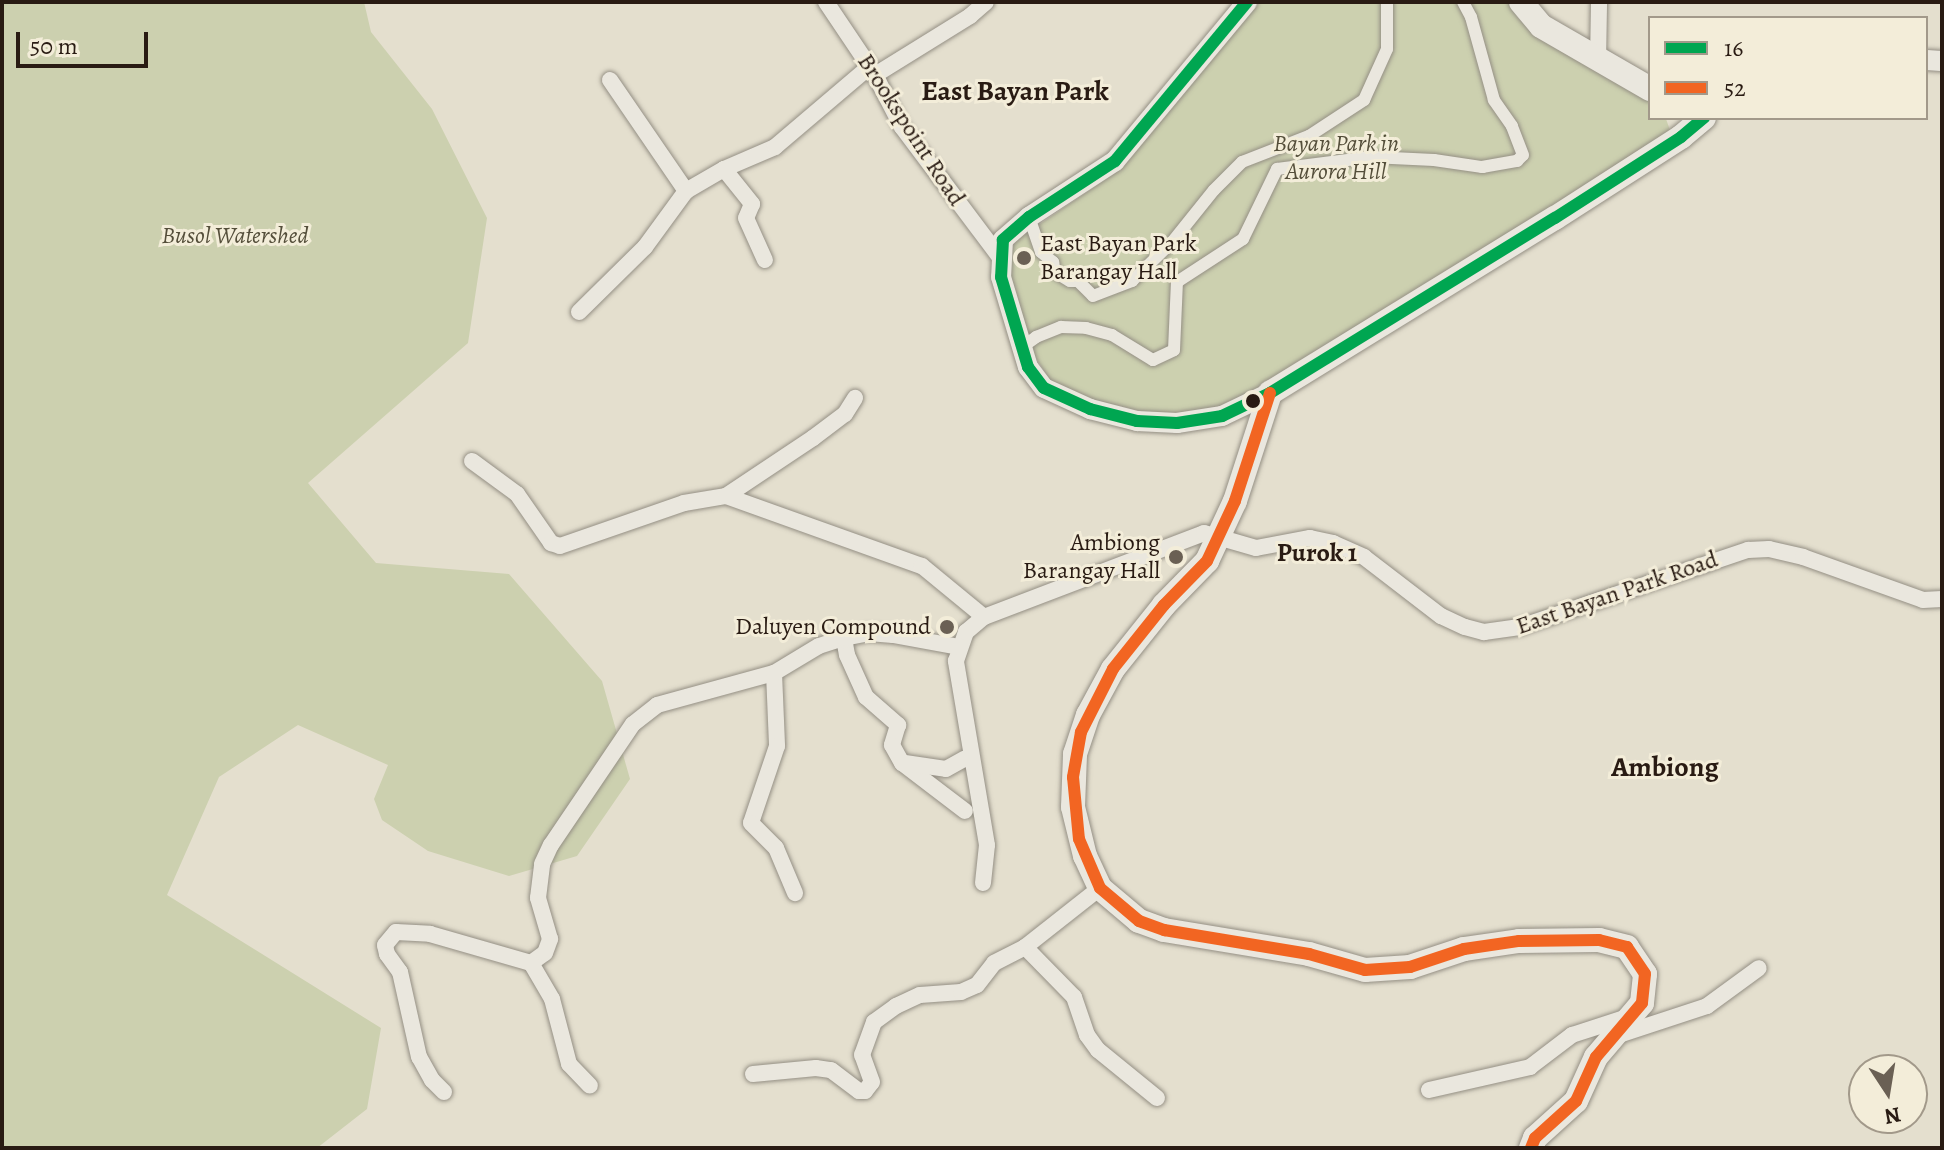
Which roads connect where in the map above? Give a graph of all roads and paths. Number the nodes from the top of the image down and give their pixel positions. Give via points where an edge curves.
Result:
1 (826, 2) edge
2 (986, 2) edge
3 (1247, 2) edge
4 (1387, 2) edge
5 (1463, 2) edge
6 (1521, 2) edge
7 (1599, 2) edge
8 (1598, 62) junction
9 (872, 71) junction
10 (610, 80) dead end
11 (1648, 88) edge
12 (1699, 120) edge
13 (1678, 128) edge
14 (724, 169) junction
15 (686, 191) junction
16 (1029, 217) junction
17 (999, 256) junction
18 (765, 260) dead end
19 (579, 312) dead end
20 (1021, 348) junction
21 (1270, 393) junction
22 (855, 398) dead end
23 (472, 461) dead end
24 (726, 496) junction
25 (1218, 539) junction
26 (1942, 599) edge
27 (984, 617) junction
28 (844, 638) junction
29 (960, 647) junction
30 (774, 673) junction
31 (964, 759) dead end
32 (902, 763) junction
33 (965, 811) dead end
34 (983, 883) dead end
35 (1100, 888) junction
36 (795, 893) dead end
37 (1025, 947) junction
38 (531, 963) junction
39 (1759, 968) dead end
40 (1632, 1016) junction
41 (1611, 1038) junction
42 (753, 1074) dead end
43 (590, 1086) dead end
44 (1429, 1090) dead end
45 (444, 1092) dead end
46 (1157, 1098) dead end
47 (1531, 1148) edge

1 - 9 street, Brookspoint Road
2 - 9 street
3 - 16 street via 1115,161
4 - 16 street via 1387,49 1364,100 1309,136 1242,162 1132,281 1093,296 1078,281 1055,272 1053,262 1041,252
5 - 20 street via 1494,100 1523,155 1517,161 1482,167 1371,157 1277,169 1243,239 1177,282 1174,350 1153,360 1112,335 1061,327
6 - 8 main road via 1541,26
7 - 8 street
8 - 11 main road
9 - 14 street via 775,147
9 - 17 street, Brookspoint Road via 902,127
10 - 15 street
12 - 13 main road
13 - 21 main road
14 - 15 street
14 - 18 street via 752,204 746,218
15 - 19 street via 645,247
16 - 17 street via 1003,240
17 - 20 street
20 - 21 street via 1044,388 1090,409 1137,421 1177,423 1222,416
21 - 25 main road
22 - 24 street via 824,430
23 - 24 street via 517,494 551,543 560,546 684,503
24 - 27 street via 922,566
25 - 26 street, East Bayan Park Road via 1256,548 1310,538 1333,543 1364,557 1441,616 1484,632 1520,627 1748,550 1803,557 1923,600
25 - 27 street, East Bayan Park Road via 1204,533
25 - 35 main road via 1207,561 1113,669 1081,732 1073,807 1079,839
27 - 29 street via 966,632
28 - 29 street via 869,633
28 - 30 street via 819,646
28 - 32 street via 866,697 898,725 892,745
29 - 34 street via 956,661 987,845
30 - 36 street via 777,746 751,823 776,848
30 - 38 street via 665,702 633,724 542,864 538,898 550,939 545,953
31 - 32 street via 946,769
32 - 33 street
35 - 37 street
35 - 40 main road via 1139,921 1164,930 1309,954 1365,970 1410,967 1464,949 1519,941 1616,941 1639,960 1645,974 1642,1003
37 - 42 street via 994,963 977,985 961,992 920,995 874,1022 862,1055 872,1085 863,1092 831,1070
37 - 46 street via 1074,997 1098,1050
38 - 43 street via 552,999 569,1064
38 - 45 street via 416,930 396,932 388,939 387,954 400,972 419,1057
39 - 41 street via 1707,1006
40 - 41 main road
40 - 44 street via 1572,1035 1530,1067
41 - 47 main road via 1576,1101 1535,1138

